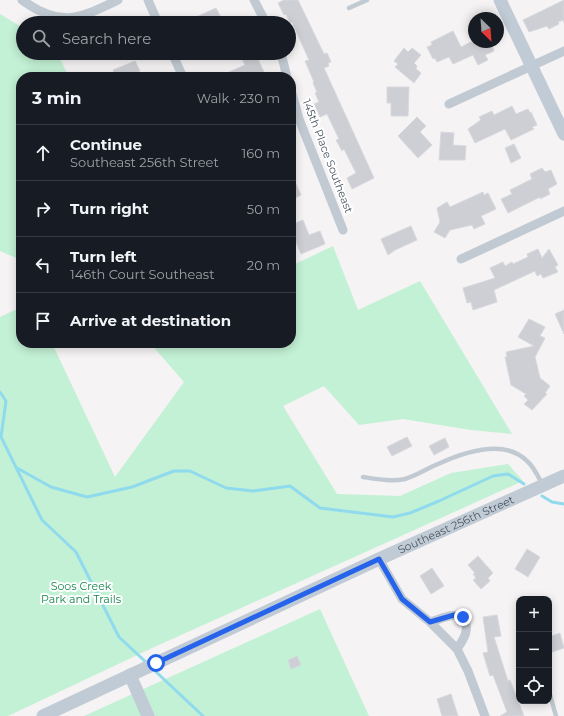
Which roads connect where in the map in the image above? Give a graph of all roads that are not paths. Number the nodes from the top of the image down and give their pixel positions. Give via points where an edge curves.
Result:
1 (22, 0) edge
2 (118, 0) edge
3 (148, 0) edge
4 (254, 0) edge
5 (367, 0) edge
6 (500, 0) edge
7 (349, 8) dead end
8 (50, 16) edge
9 (78, 16) edge
10 (155, 16) edge
11 (262, 16) edge
12 (564, 51) edge
13 (175, 60) edge
14 (283, 60) edge
15 (531, 66) junction
16 (181, 72) edge
17 (286, 72) edge
18 (449, 104) dead end
19 (296, 108) edge
20 (564, 134) edge
21 (564, 211) edge
22 (343, 230) dead end
23 (461, 259) dead end
24 (564, 476) edge
25 (363, 477) dead end
26 (543, 486) junction
27 (379, 559) junction
28 (430, 622) junction
29 (457, 648) junction
30 (135, 672) junction
31 (552, 702) edge
32 (43, 716) edge
33 (148, 716) edge
34 (485, 716) edge
35 (556, 716) edge

1 - 8 street
2 - 9 street
3 - 10 street
4 - 11 street
5 - 7 lane
6 - 15 main road
12 - 15 street
13 - 16 street
14 - 17 street
15 - 18 street
15 - 20 main road
19 - 22 street, 145th Place Southeast
21 - 23 street
24 - 26 main road, Southeast 256th Street
25 - 26 lane via 406,479 466,453 496,448 509,450 528,462
26 - 27 main road, Southeast 256th Street
27 - 28 street via 402,599
27 - 30 main road, Southeast 256th Street
28 - 29 street
28 - 29 street via 454,615 464,618 467,628 465,637
29 - 34 street
30 - 32 main road, Southeast 256th Street
30 - 33 main road
31 - 35 lane

